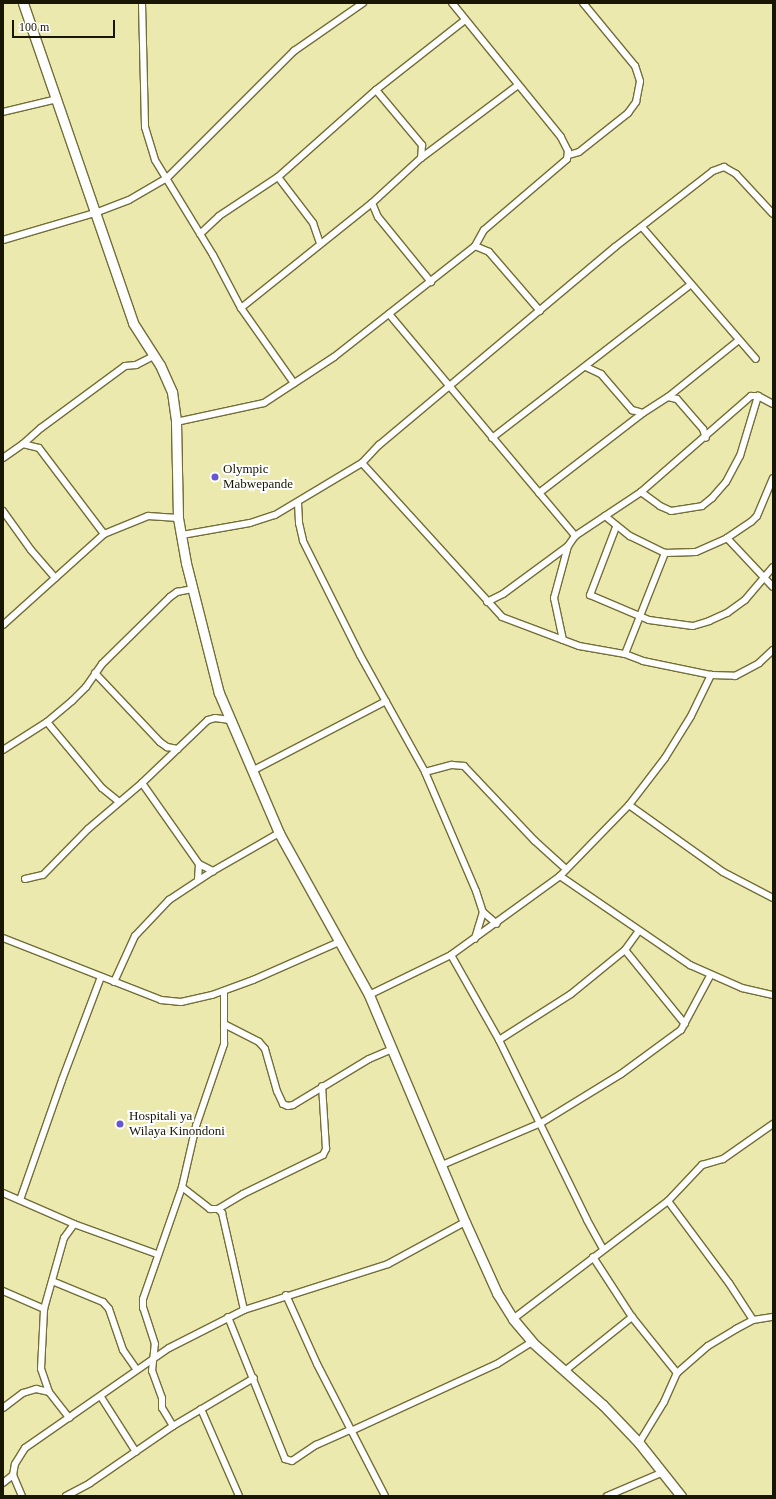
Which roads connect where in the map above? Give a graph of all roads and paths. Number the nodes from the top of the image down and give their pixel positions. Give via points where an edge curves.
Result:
1 (23, 3) edge
2 (142, 3) edge
3 (363, 3) edge
4 (452, 3) edge
5 (583, 3) edge
6 (465, 20) junction
7 (517, 86) junction
8 (376, 90) junction
9 (57, 99) junction
10 (3, 112) edge
11 (569, 155) junction
12 (422, 158) junction
13 (278, 177) junction
14 (167, 178) junction
15 (372, 203) junction
16 (95, 213) junction
17 (773, 214) edge
18 (642, 227) junction
19 (200, 234) junction
20 (3, 240) edge
21 (320, 243) junction
22 (475, 246) junction
23 (431, 282) junction
24 (690, 285) junction
25 (241, 308) junction
26 (540, 311) junction
27 (389, 314) junction
28 (738, 340) junction
29 (154, 356) junction
30 (756, 359) dead end
31 (586, 367) junction
32 (294, 383) junction
33 (448, 387) junction
34 (758, 396) junction
35 (668, 397) junction
36 (773, 404) edge
37 (643, 412) junction
38 (176, 422) junction
39 (492, 438) junction
40 (706, 438) junction
41 (23, 444) junction
42 (3, 458) edge
43 (362, 463) junction
44 (773, 478) edge
45 (641, 492) junction
46 (539, 493) junction
47 (298, 504) junction
48 (3, 511) edge
49 (606, 516) junction
50 (8, 518) junction
51 (178, 518) junction
52 (3, 523) edge
53 (616, 527) junction
54 (104, 534) junction
55 (182, 535) junction
56 (575, 536) junction
57 (727, 538) junction
58 (568, 546) junction
59 (665, 552) junction
60 (773, 567) edge
61 (54, 578) junction
62 (765, 579) junction
63 (773, 587) edge
64 (192, 589) junction
65 (487, 602) junction
66 (639, 617) junction
67 (3, 625) edge
68 (563, 640) junction
69 (773, 650) edge
70 (626, 654) junction
71 (95, 673) junction
72 (711, 675) junction
73 (386, 701) junction
74 (230, 720) junction
75 (46, 722) junction
76 (178, 749) junction
77 (3, 750) edge
78 (252, 772) junction
79 (424, 772) junction
80 (142, 784) junction
81 (118, 801) junction
82 (629, 805) junction
83 (279, 833) junction
84 (199, 864) junction
85 (566, 869) junction
86 (213, 870) junction
87 (560, 876) junction
88 (25, 879) dead end
89 (198, 879) junction
90 (773, 898) edge
91 (483, 912) junction
92 (497, 924) junction
93 (638, 931) junction
94 (3, 938) edge
95 (475, 939) junction
96 (339, 942) junction
97 (625, 950) junction
98 (451, 955) junction
99 (710, 976) junction
100 (102, 977) junction
101 (114, 982) junction
102 (224, 991) junction
103 (369, 995) junction
104 (773, 995) edge
105 (224, 1024) junction
106 (685, 1024) junction
107 (499, 1040) junction
108 (393, 1049) junction
109 (322, 1086) junction
110 (541, 1123) junction
111 (773, 1124) edge
112 (442, 1166) junction
113 (182, 1187) junction
114 (3, 1193) edge
115 (20, 1200) junction
116 (668, 1200) junction
117 (218, 1209) junction
118 (465, 1222) junction
119 (74, 1224) junction
120 (603, 1249) junction
121 (157, 1254) junction
122 (593, 1258) junction
123 (52, 1281) junction
124 (3, 1291) edge
125 (286, 1295) junction
126 (44, 1309) junction
127 (244, 1310) junction
128 (228, 1317) junction
129 (632, 1317) junction
130 (773, 1317) edge
131 (513, 1319) junction
132 (753, 1320) junction
133 (532, 1342) junction
134 (152, 1360) junction
135 (137, 1370) junction
136 (566, 1370) junction
137 (677, 1373) junction
138 (254, 1378) junction
139 (49, 1392) junction
140 (101, 1397) junction
141 (3, 1408) edge
142 (202, 1409) junction
143 (69, 1418) junction
144 (173, 1426) junction
145 (350, 1431) junction
146 (639, 1443) junction
147 (136, 1452) junction
148 (661, 1473) junction
149 (13, 1475) junction
150 (3, 1483) edge
151 (22, 1496) edge
152 (66, 1496) edge
153 (239, 1496) edge
154 (385, 1496) edge
155 (607, 1496) edge
156 (680, 1496) edge

1 - 9 street
2 - 14 street via 145,127 156,162
3 - 14 street via 294,51
4 - 6 street
5 - 11 street via 635,66 640,81 636,102 628,113 579,152
6 - 7 street
6 - 8 street
7 - 11 street via 561,137
7 - 12 street
8 - 12 street via 422,145
8 - 13 street
9 - 10 street
9 - 16 street via 83,184
11 - 22 street via 561,165 484,230
12 - 15 street
13 - 19 street via 219,216
13 - 21 street via 313,223
14 - 16 street via 129,200
14 - 19 street
15 - 21 street
15 - 23 street via 378,217
16 - 20 street
16 - 29 street via 132,323
17 - 18 street via 740,178 724,167 709,173
18 - 24 street
18 - 26 street
19 - 25 street
21 - 25 street
22 - 23 street
22 - 26 street via 489,252
23 - 27 street
24 - 28 street
24 - 31 street
25 - 32 street
26 - 33 street
27 - 32 street
27 - 33 street
28 - 30 street
28 - 35 street
29 - 38 street via 172,392
29 - 41 street via 136,365 125,366
31 - 37 street via 601,374 632,410
31 - 39 street
32 - 38 street via 257,405
33 - 39 street
33 - 43 street via 379,445
34 - 36 street
34 - 40 street via 751,396
34 - 45 street via 740,456 726,482 712,498 702,506 671,511
35 - 37 street
35 - 40 street via 677,398 703,429
37 - 46 street
38 - 51 street
39 - 46 street
40 - 45 street
41 - 42 street
41 - 54 street via 38,448
43 - 47 street
43 - 65 street
44 - 57 street via 757,516
45 - 49 street
46 - 56 street
47 - 55 street via 250,523
47 - 73 street via 298,523 303,541
48 - 50 street
49 - 53 street
49 - 56 street
50 - 52 street
50 - 61 street
51 - 54 street via 148,516
51 - 55 street
53 - 59 street
53 - 66 street via 590,595
54 - 61 street
55 - 64 street
56 - 58 street
57 - 59 street via 696,552
57 - 62 street
58 - 65 street via 503,594
58 - 68 street via 554,598
59 - 66 street
60 - 62 street
61 - 67 street
62 - 63 street
62 - 66 street via 736,608 700,625 684,626
64 - 71 street via 177,592 170,597
64 - 74 street via 218,693
65 - 68 street via 506,620
66 - 70 street
68 - 70 street via 578,646
69 - 72 street via 759,663 735,676
70 - 72 street via 642,661
71 - 75 street via 86,687
71 - 76 street via 160,742 167,747
72 - 82 street via 681,732
73 - 78 street
73 - 79 street
74 - 76 street via 208,720
74 - 78 street
75 - 77 street
75 - 81 street via 102,788
76 - 80 street
78 - 83 street
79 - 85 street via 452,765 464,766 530,836
79 - 91 street
80 - 81 street
80 - 84 street
81 - 88 street via 43,875
82 - 85 street
82 - 90 street via 723,872
83 - 86 street
83 - 96 street
84 - 86 street
84 - 89 street
85 - 87 street
86 - 89 street
87 - 92 street
87 - 93 street
89 - 101 street via 169,900 143,925
91 - 92 street
91 - 95 street
92 - 95 street
93 - 97 street
93 - 99 street
94 - 100 street
95 - 98 street
96 - 102 street
96 - 103 street
97 - 106 street
97 - 107 street via 570,994
98 - 103 street
98 - 107 street
99 - 104 street
99 - 106 street
100 - 101 street
100 - 115 street
101 - 102 street via 161,1000 181,1002
102 - 105 street
103 - 108 street
105 - 109 street via 259,1042 266,1049 283,1104 293,1105
105 - 113 street via 224,1044 196,1126
106 - 110 street via 675,1035 621,1074
107 - 110 street
108 - 109 street
108 - 112 street
109 - 117 street via 326,1149 323,1155
110 - 112 street
110 - 120 street
111 - 116 street via 723,1159 702,1166
112 - 118 street
113 - 117 street via 210,1209
113 - 121 street
114 - 115 street
115 - 119 street
116 - 120 street
116 - 132 street
117 - 127 street via 224,1219
118 - 125 street via 388,1264
118 - 131 street via 497,1293
119 - 121 street
119 - 123 street via 64,1238
120 - 122 street
121 - 134 street via 143,1299 143,1308 154,1338
122 - 129 street
122 - 131 street
123 - 126 street
123 - 135 street via 103,1302 109,1309 123,1350
124 - 126 street
125 - 127 street
125 - 145 street
126 - 139 street via 41,1369
127 - 128 street
128 - 134 street
128 - 138 street
129 - 136 street
129 - 137 street
130 - 132 street
131 - 133 street
132 - 137 street via 708,1346
133 - 136 street
133 - 145 street via 497,1364
134 - 135 street
134 - 144 street via 152,1371 161,1394 162,1408
135 - 140 street
136 - 146 street
137 - 146 street via 664,1402
138 - 142 street
138 - 145 street via 282,1454 287,1461
139 - 141 street via 30,1390
139 - 143 street
140 - 143 street
140 - 147 street
142 - 144 street
142 - 153 street
143 - 149 street via 25,1448 15,1464
144 - 147 street
145 - 154 street
146 - 148 street
147 - 152 street
148 - 155 street
148 - 156 street
149 - 150 street
149 - 151 street

